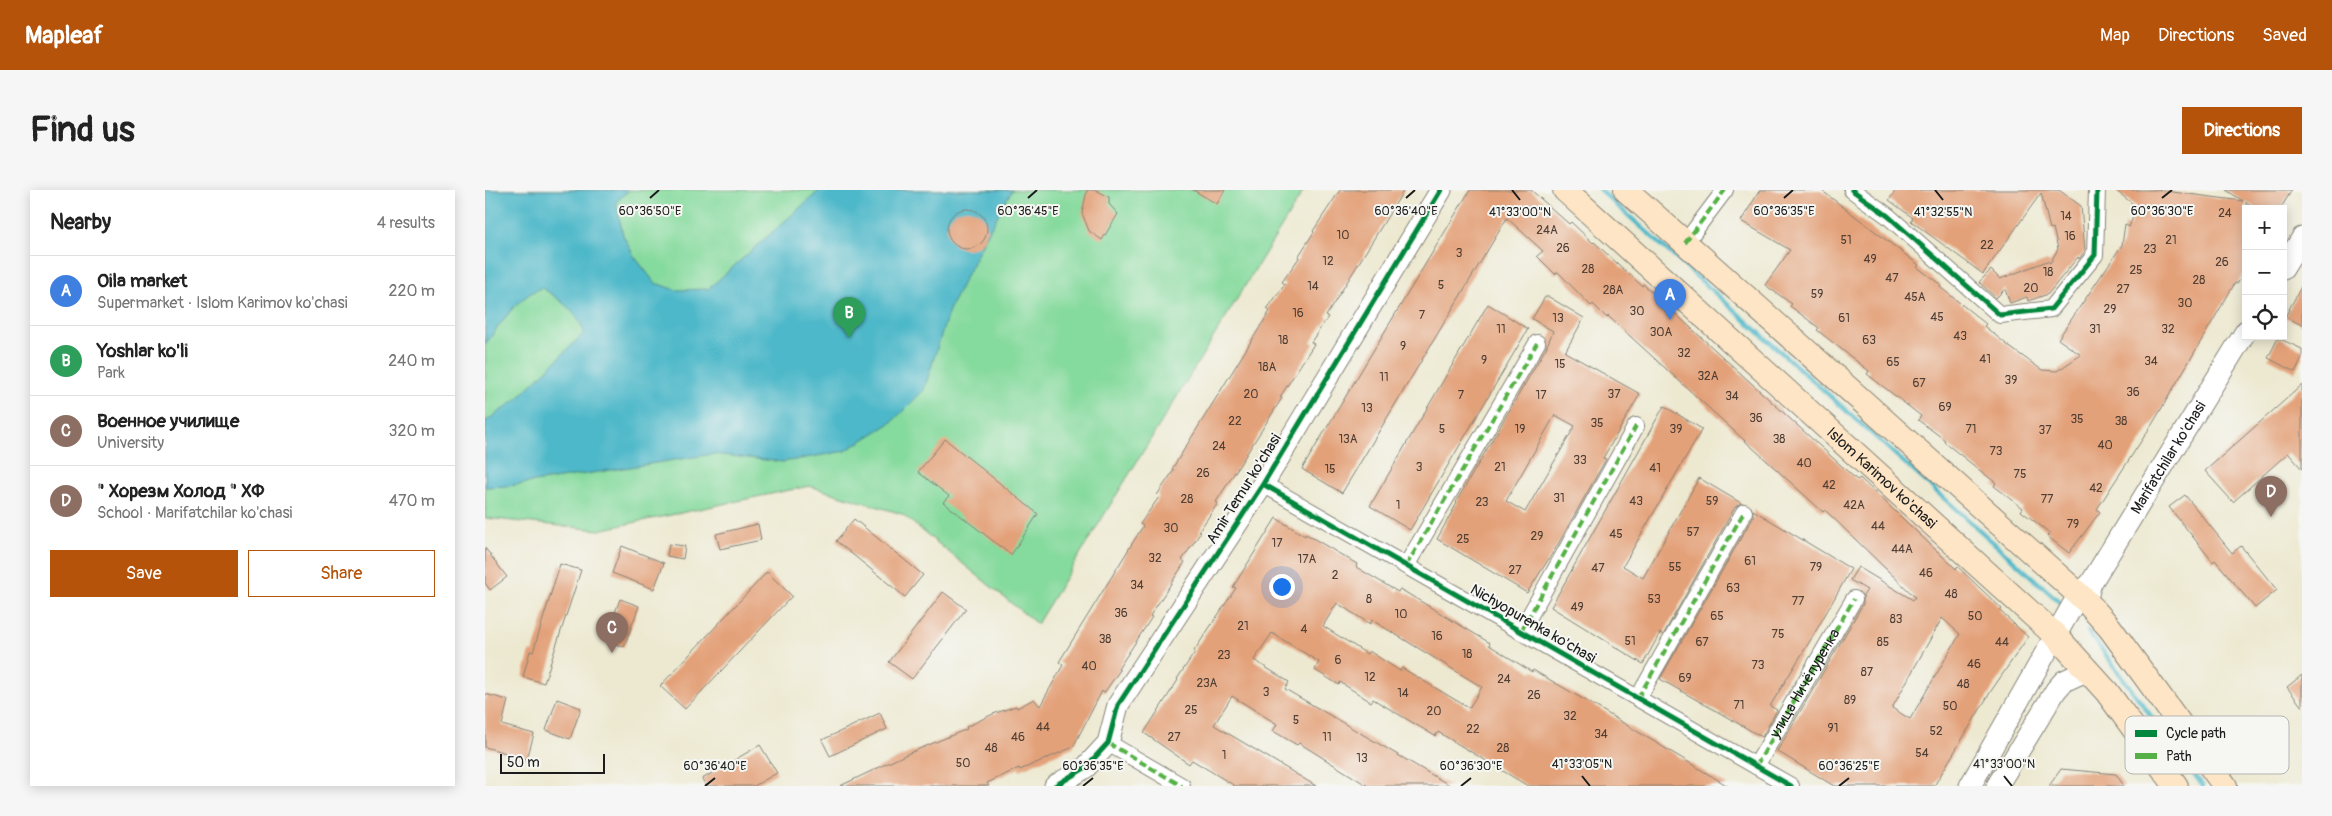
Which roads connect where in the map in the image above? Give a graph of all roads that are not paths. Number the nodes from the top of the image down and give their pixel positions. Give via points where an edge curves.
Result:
1 (1441, 190) edge
2 (1565, 190) edge
3 (1625, 190) edge
4 (1725, 190) edge
5 (1852, 190) edge
6 (2097, 190) edge
7 (2302, 238) edge
8 (1685, 243) junction
9 (2287, 262) edge
10 (2242, 337) edge
11 (1537, 343) dead end
12 (1636, 426) dead end
13 (1263, 484) junction
14 (1744, 512) dead end
15 (1406, 566) junction
16 (2085, 592) junction
17 (1854, 599) dead end
18 (1521, 631) junction
19 (2056, 636) junction
20 (2088, 670) junction
21 (1638, 698) junction
22 (2174, 716) edge
23 (2125, 717) edge
24 (1108, 743) junction
25 (1756, 766) junction
26 (2167, 774) edge
27 (2216, 774) edge
28 (1055, 786) edge
29 (1182, 786) edge
30 (1791, 786) edge
31 (1970, 786) edge
32 (1997, 786) edge
33 (2176, 786) edge
34 (2225, 786) edge

1 - 13 street, Amir Temur ko'chasi
2 - 19 main road, Islom Karimov ko'chasi
3 - 8 main road
4 - 8 street
5 - 6 street via 1888,216 2000,315 2051,309 2095,255
7 - 9 street
8 - 16 main road
10 - 16 street, Marifatchilar ko'chasi
11 - 15 street
12 - 18 street, Nichyopurenka ko'chasi
13 - 15 street, Nichyopurenka ko'chasi
13 - 24 street, Amir Temur ko'chasi via 1118,705
14 - 21 street
15 - 18 street, Nichyopurenka ko'chasi
16 - 19 street, Marifatchilar ko'chasi
16 - 22 main road
17 - 25 street, улица Ничёпуренка
18 - 21 street, Nichyopurenka ko'chasi
19 - 20 main road, Islom Karimov ko'chasi
19 - 31 street, Marifatchilar ko'chasi
20 - 23 main road, Islom Karimov ko'chasi
20 - 32 street via 2064,681 2056,690
21 - 25 street, Nichyopurenka ko'chasi
24 - 28 street, Amir Temur ko'chasi via 1086,768
24 - 29 street
25 - 30 street, Nichyopurenka ko'chasi
26 - 33 main road, Islom Karimov ko'chasi
27 - 34 main road

